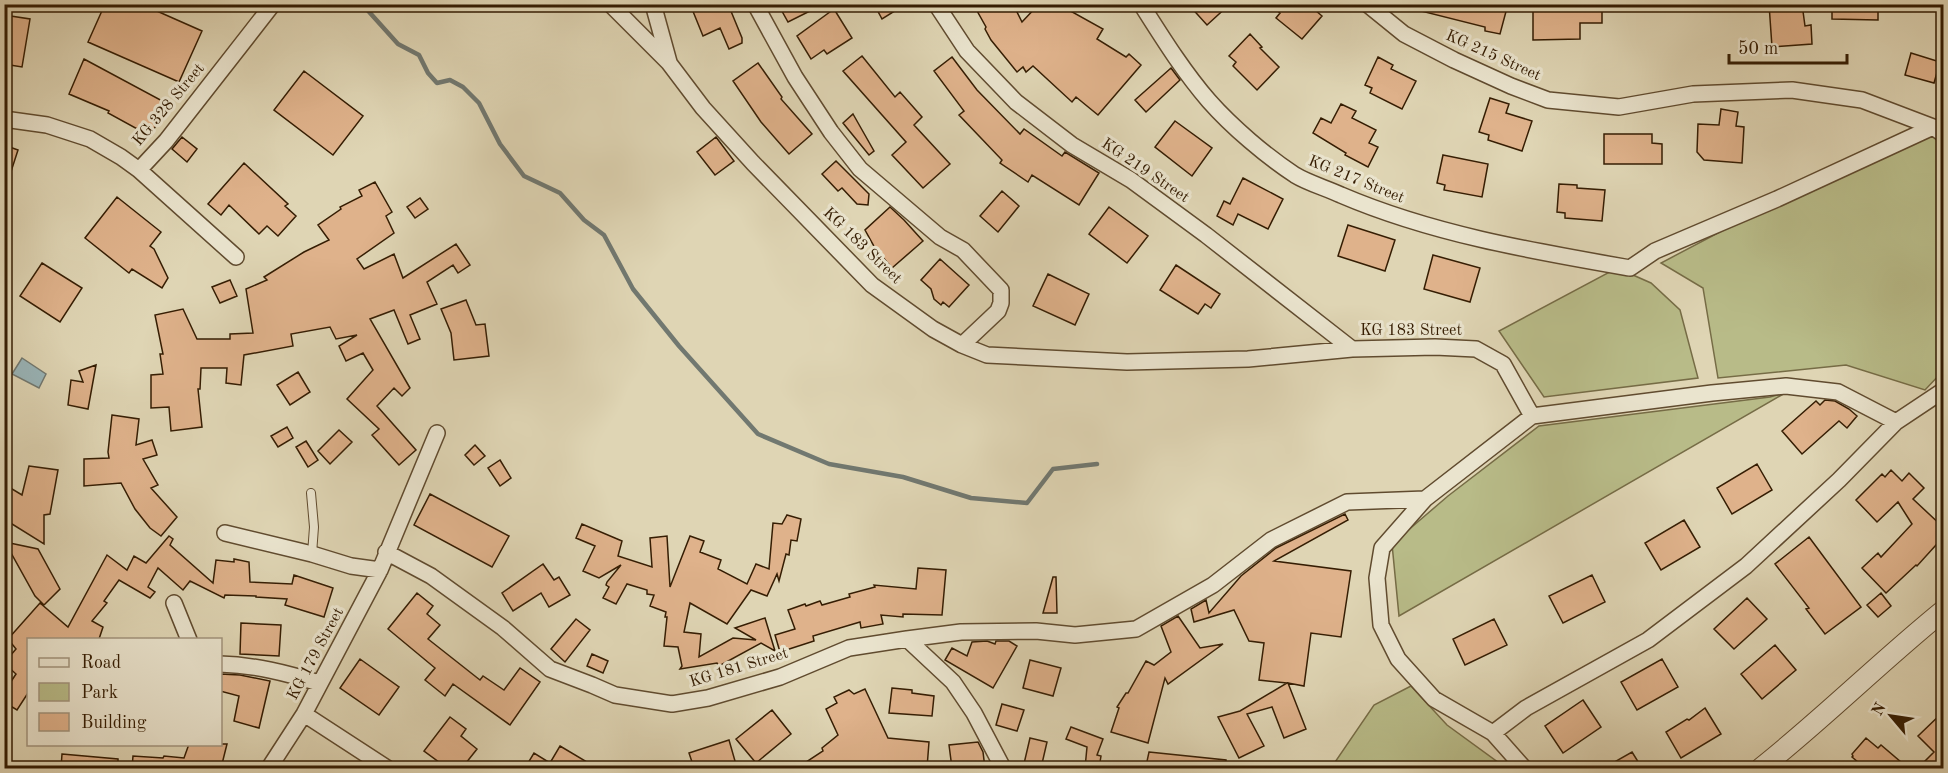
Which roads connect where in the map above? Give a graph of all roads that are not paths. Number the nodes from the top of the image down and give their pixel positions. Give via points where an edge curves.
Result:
1 (273, 4) edge
2 (610, 4) edge
3 (653, 4) edge
4 (755, 4) edge
5 (936, 4) edge
6 (1141, 4) edge
7 (1367, 4) edge
8 (669, 63) junction
9 (4, 119) edge
10 (1938, 131) edge
11 (139, 170) junction
12 (236, 257) dead end
13 (1630, 268) joint
14 (962, 345) junction
15 (1352, 349) junction
16 (1944, 390) edge
17 (1532, 416) junction
18 (1896, 422) junction
19 (437, 433) dead end
20 (311, 493) dead end
21 (1425, 499) junction
22 (225, 533) dead end
23 (386, 552) junction
24 (312, 554) junction
25 (380, 570) junction
26 (174, 603) dead end
27 (1944, 610) edge
28 (189, 638) edge
29 (907, 639) junction
30 (222, 664) edge
31 (319, 683) junction
32 (304, 714) junction
33 (1493, 733) junction
34 (269, 768) edge
35 (387, 768) edge
36 (1003, 768) edge
37 (1524, 768) edge
38 (1761, 768) edge

1 - 11 street, KG 328 Street
2 - 8 street, KG 183 Street
3 - 8 street
4 - 14 street via 795,77 860,169 940,237 963,250 1001,290 998,311
5 - 15 street, KG 219 Street via 967,51 1016,102 1072,145 1169,207
6 - 13 street, KG 217 Street via 1210,102 1296,176 1421,225 1545,254
7 - 10 street, KG 215 Street via 1404,33 1454,60 1548,100 1619,107 1693,94 1792,90 1862,100
8 - 14 street, KG 183 Street via 753,163 872,285
9 - 11 street, KG 328 Street via 47,125 90,139
10 - 13 street, KG 215 Street via 1655,251
11 - 12 street
14 - 15 street, KG 183 Street via 987,355 1128,362 1248,359
15 - 17 street, KG 183 Street via 1476,349 1503,364
16 - 18 street
17 - 18 street via 1786,386 1838,392
17 - 21 street
18 - 33 street via 1746,566 1648,640 1526,708
19 - 23 street, KG 179 Street
20 - 24 lane
21 - 29 street, KG 181 Street via 1347,502 1271,540 1213,585 1136,629 1075,635 961,632
21 - 33 street via 1382,548 1377,578 1381,625 1398,658 1434,699
22 - 24 street
23 - 25 street, KG 179 Street
23 - 29 street, KG 181 Street via 431,576 503,628 549,669 615,695 672,704 708,698 780,677 849,648
24 - 25 street
25 - 31 street, KG 179 Street
26 - 28 street
27 - 38 street
29 - 36 street via 953,682
30 - 31 street via 281,672
31 - 32 street, KG 179 Street
32 - 34 street, KG 179 Street
32 - 35 street
33 - 37 street

